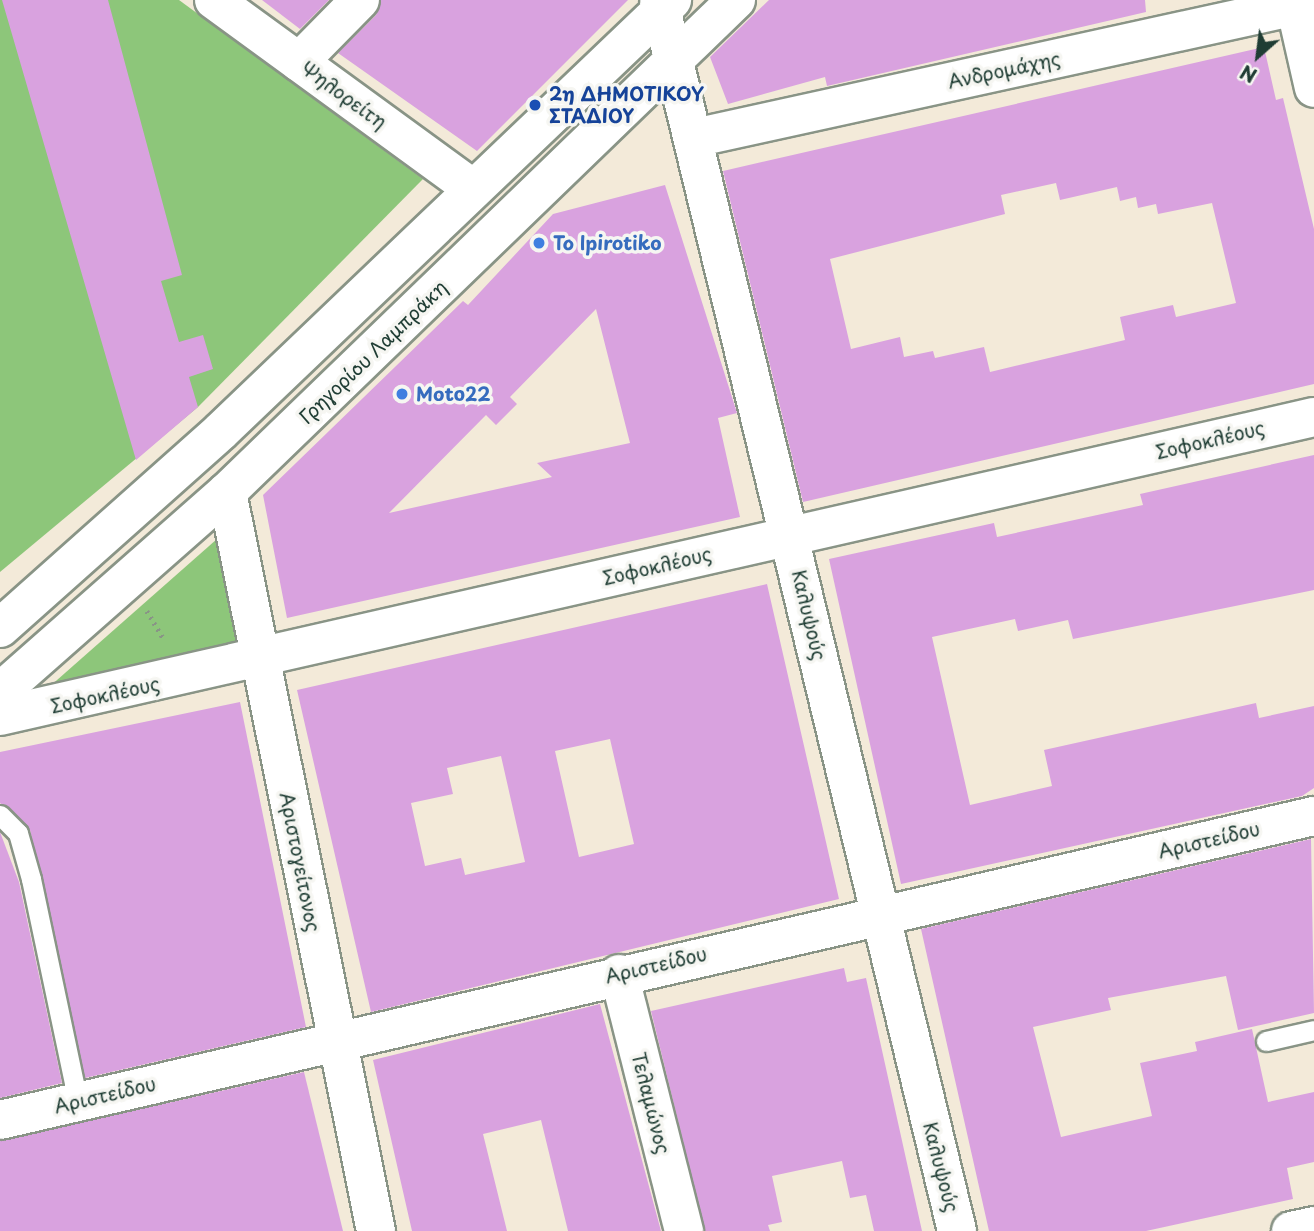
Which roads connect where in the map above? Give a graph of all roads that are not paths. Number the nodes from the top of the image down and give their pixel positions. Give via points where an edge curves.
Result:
1 (214, 0) edge
2 (360, 0) edge
3 (736, 0) edge
4 (664, 3) edge
5 (1301, 3) edge
6 (675, 61) junction
7 (299, 62) junction
8 (1314, 88) edge
9 (694, 138) junction
10 (473, 189) junction
11 (1314, 416) edge
12 (227, 492) junction
13 (790, 536) junction
14 (0, 628) edge
15 (259, 658) junction
16 (0, 692) edge
17 (0, 716) edge
18 (0, 815) edge
19 (1314, 816) edge
20 (881, 914) junction
21 (619, 974) junction
22 (1314, 1030) edge
23 (1266, 1041) dead end
24 (337, 1042) junction
25 (78, 1102) junction
26 (0, 1120) edge
27 (1314, 1226) edge
28 (376, 1231) edge
29 (684, 1231) edge
30 (957, 1231) edge
31 (1291, 1231) edge

1 - 7 street, Ψηλορείτη
2 - 7 street
3 - 6 street, Γρηγορίου Λαμπράκη
4 - 6 street, Καλυψούς
4 - 10 street
5 - 8 street
5 - 9 street, Ανδρομάχης
6 - 9 street, Καλυψούς
6 - 12 street, Γρηγορίου Λαμπράκη
7 - 10 street, Ψηλορείτη
9 - 13 street, Καλυψούς
10 - 14 street via 221,431
11 - 13 street, Σοφοκλέους
12 - 15 street, Αριστογείτονος
12 - 16 street, Γρηγορίου Λαμπράκη
13 - 15 street, Σοφοκλέους
13 - 20 street, Καλυψούς
15 - 17 street, Σοφοκλέους
15 - 24 street, Αριστογείτονος
18 - 25 lane via 18,833 31,879
19 - 20 street, Αριστείδου
20 - 21 street, Αριστείδου
20 - 30 street, Καλυψούς
21 - 24 street, Αριστείδου
21 - 29 street, Τελαμώνος
22 - 23 lane
24 - 25 street, Αριστείδου
24 - 28 street, Αριστογείτονος
25 - 26 street, Αριστείδου
27 - 31 street

